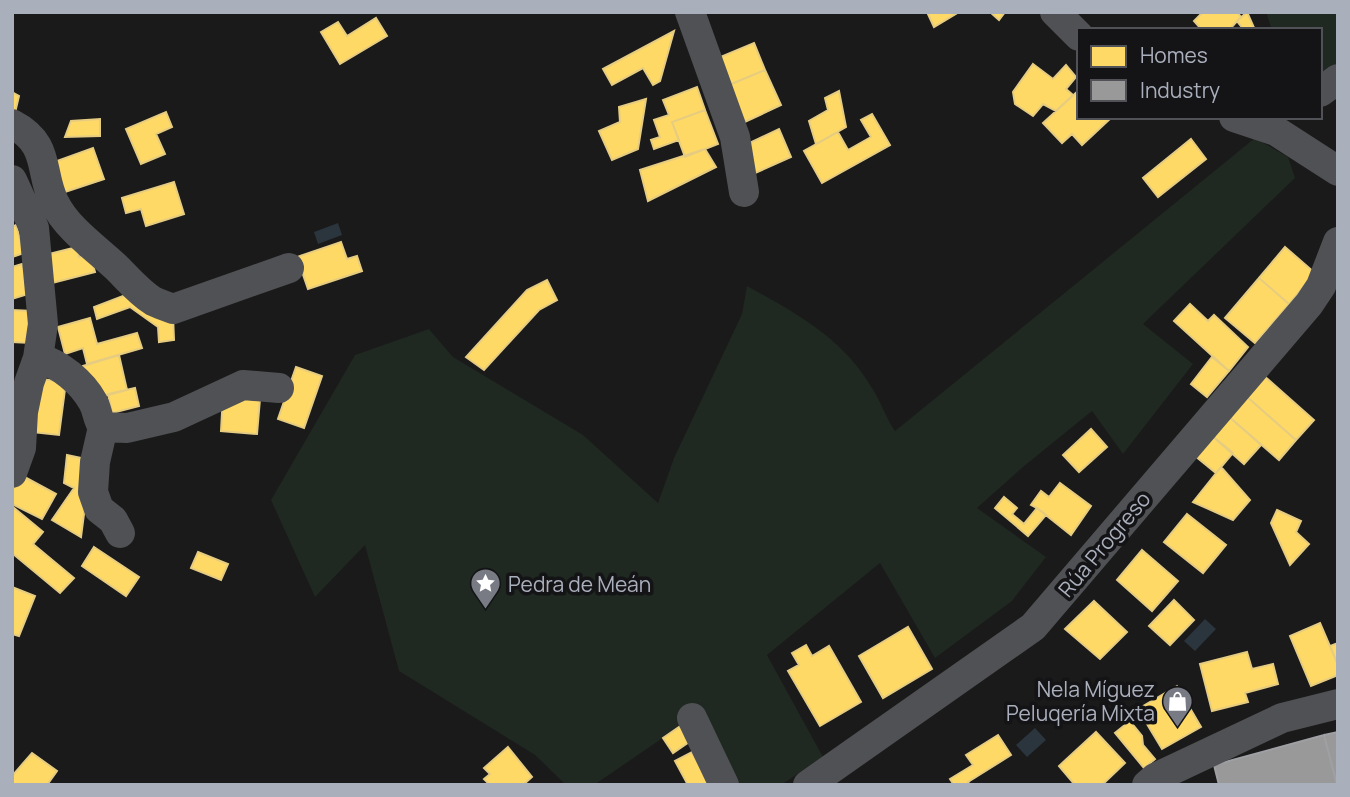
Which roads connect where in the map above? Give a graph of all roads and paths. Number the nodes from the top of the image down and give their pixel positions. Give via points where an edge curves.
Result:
1 (690, 12) edge
2 (1055, 12) edge
3 (1077, 34) edge
4 (1338, 79) edge
5 (1322, 91) edge
6 (1248, 119) edge
7 (12, 124) edge
8 (1283, 124) edge
9 (1338, 171) edge
10 (12, 180) edge
11 (744, 192) dead end
12 (54, 201) junction
13 (34, 228) junction
14 (1338, 242) edge
15 (289, 268) dead end
16 (38, 358) junction
17 (279, 388) dead end
18 (103, 427) junction
19 (12, 473) edge
20 (120, 533) dead end
21 (1338, 704) edge
22 (692, 718) dead end
23 (724, 785) edge
24 (808, 785) edge
25 (1147, 785) edge

1 - 11 street via 735,137
2 - 3 street
4 - 5 street
6 - 8 street
7 - 12 street via 35,142
8 - 9 street via 1308,154
10 - 13 street
12 - 13 street
12 - 15 street via 65,220 139,291 173,309
13 - 16 street via 43,324
14 - 24 street, Rúa Progreso via 1309,304 1033,627
16 - 18 street via 67,372 94,403
16 - 19 street via 23,412 22,448
17 - 18 street via 243,385 174,417 127,428
18 - 20 street via 93,492 99,509
21 - 25 street via 1282,718
22 - 23 street

